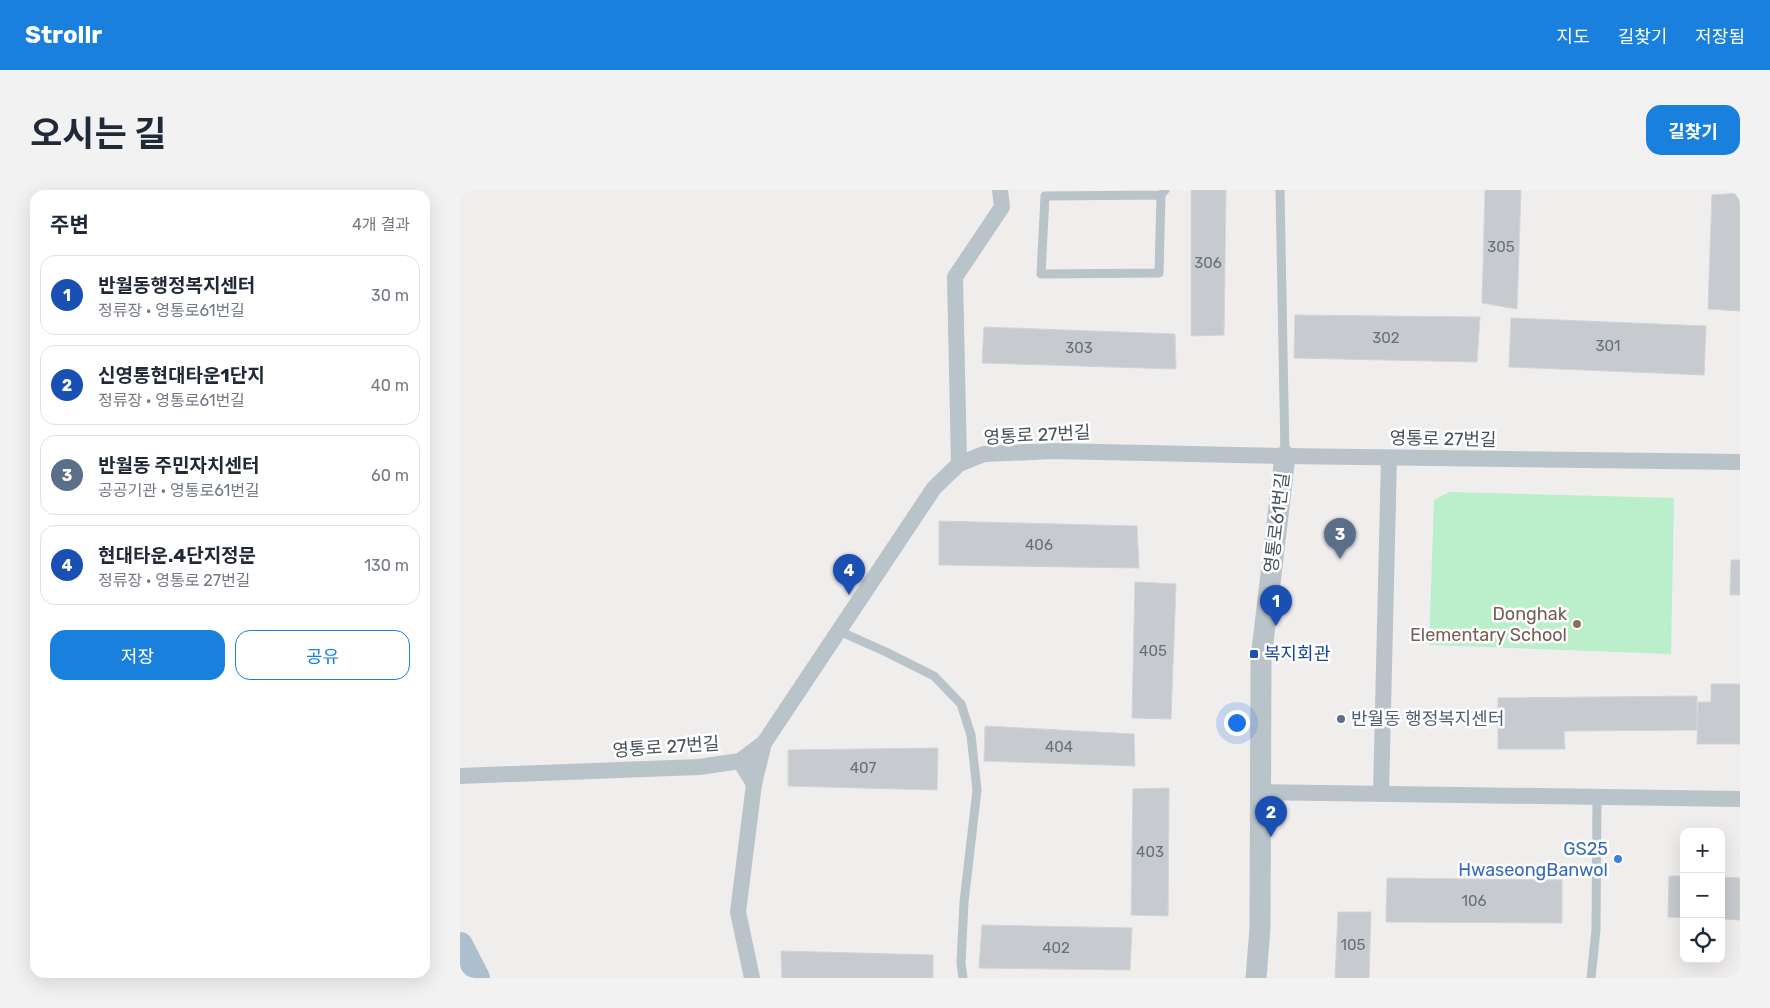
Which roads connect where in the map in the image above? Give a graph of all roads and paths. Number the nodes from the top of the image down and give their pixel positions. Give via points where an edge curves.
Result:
1 (1000, 190) edge
2 (1280, 190) edge
3 (1163, 192) edge
4 (1285, 456) junction
5 (1389, 458) junction
6 (1740, 462) edge
7 (959, 464) junction
8 (839, 631) junction
9 (764, 743) junction
10 (740, 761) junction
11 (460, 776) edge
12 (754, 784) junction
13 (1260, 792) junction
14 (1381, 793) junction
15 (1597, 797) junction
16 (1740, 799) edge
17 (460, 945) edge
18 (460, 975) edge
19 (464, 978) edge
20 (477, 978) edge
21 (752, 978) edge
22 (963, 978) edge
23 (1256, 978) edge
24 (1591, 978) edge

1 - 7 street via 1002,207 954,277
2 - 4 lane
3 - 3 lane via 1159,273 1041,274 1045,196
4 - 5 street, 영통로 27번길
4 - 7 street, 영통로 27번길 via 1054,451 984,454
4 - 13 street, 영통로61번길 via 1261,658
5 - 6 street, 영통로 27번길
5 - 14 street
7 - 8 street, 영통로 27번길 via 934,488
8 - 9 street, 영통로 27번길
8 - 22 lane via 934,676 961,704 971,735 977,790 964,902
9 - 10 street, 영통로 27번길
9 - 12 street
10 - 11 street, 영통로 27번길 via 699,767
10 - 12 street
12 - 21 street via 738,912
13 - 14 street
13 - 23 street, 영통로61번길 via 1260,928
14 - 15 street
15 - 16 street
15 - 24 lane via 1596,930
17 - 20 main road
18 - 19 main road

